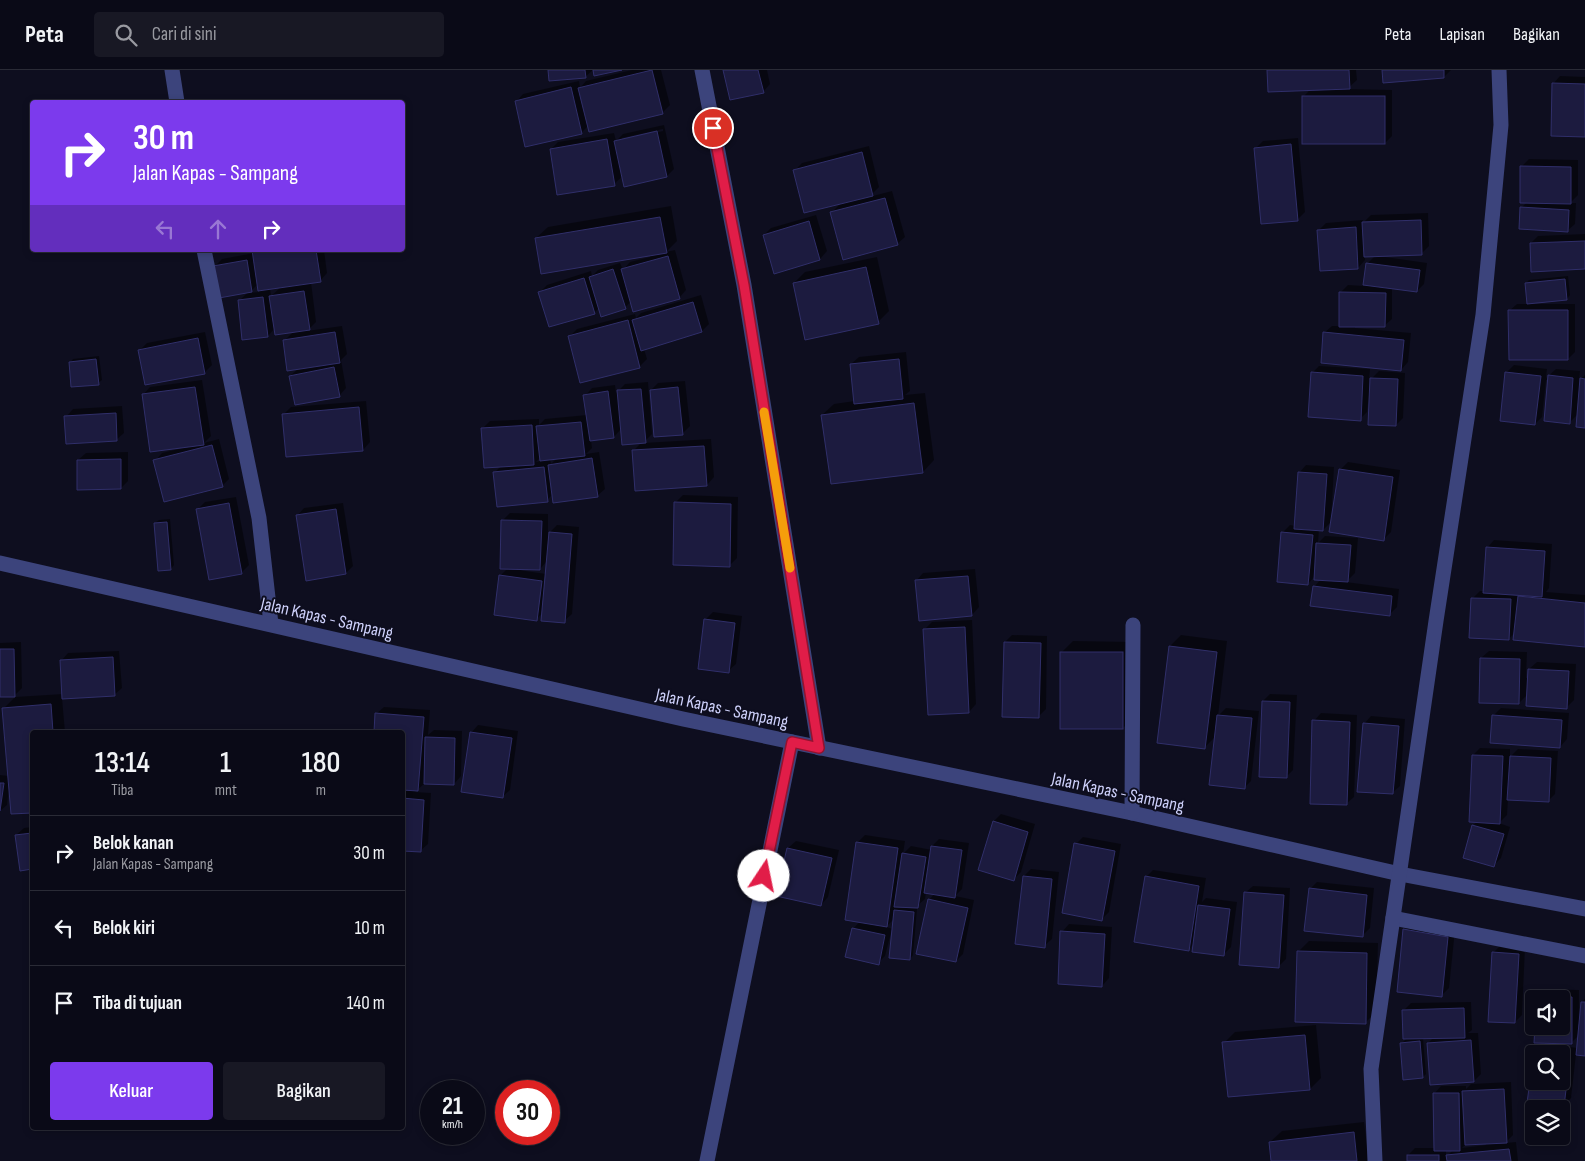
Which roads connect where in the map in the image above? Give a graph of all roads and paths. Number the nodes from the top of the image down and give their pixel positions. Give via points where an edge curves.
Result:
1 (172, 70) edge
2 (702, 70) edge
3 (1499, 70) edge
4 (177, 100) edge
5 (204, 252) edge
6 (0, 563) edge
7 (271, 624) junction
8 (1133, 624) dead end
9 (792, 742) junction
10 (819, 748) junction
11 (1132, 813) junction
12 (1400, 874) junction
13 (1585, 908) edge
14 (1393, 918) junction
15 (1585, 956) edge
16 (707, 1161) edge
17 (1375, 1161) edge

1 - 4 street
2 - 10 street via 744,285
3 - 12 street via 1501,125 1483,315
5 - 7 street via 259,518
6 - 7 street, Jalan Kapas - Sampang
7 - 9 street, Jalan Kapas - Sampang
8 - 11 street
9 - 10 street, Jalan Kapas - Sampang
9 - 16 street
10 - 11 street, Jalan Kapas - Sampang
11 - 12 street, Jalan Kapas - Sampang
12 - 13 street, Jalan Kapas - Sampang
12 - 14 street
14 - 15 street
14 - 17 street via 1371,1068

